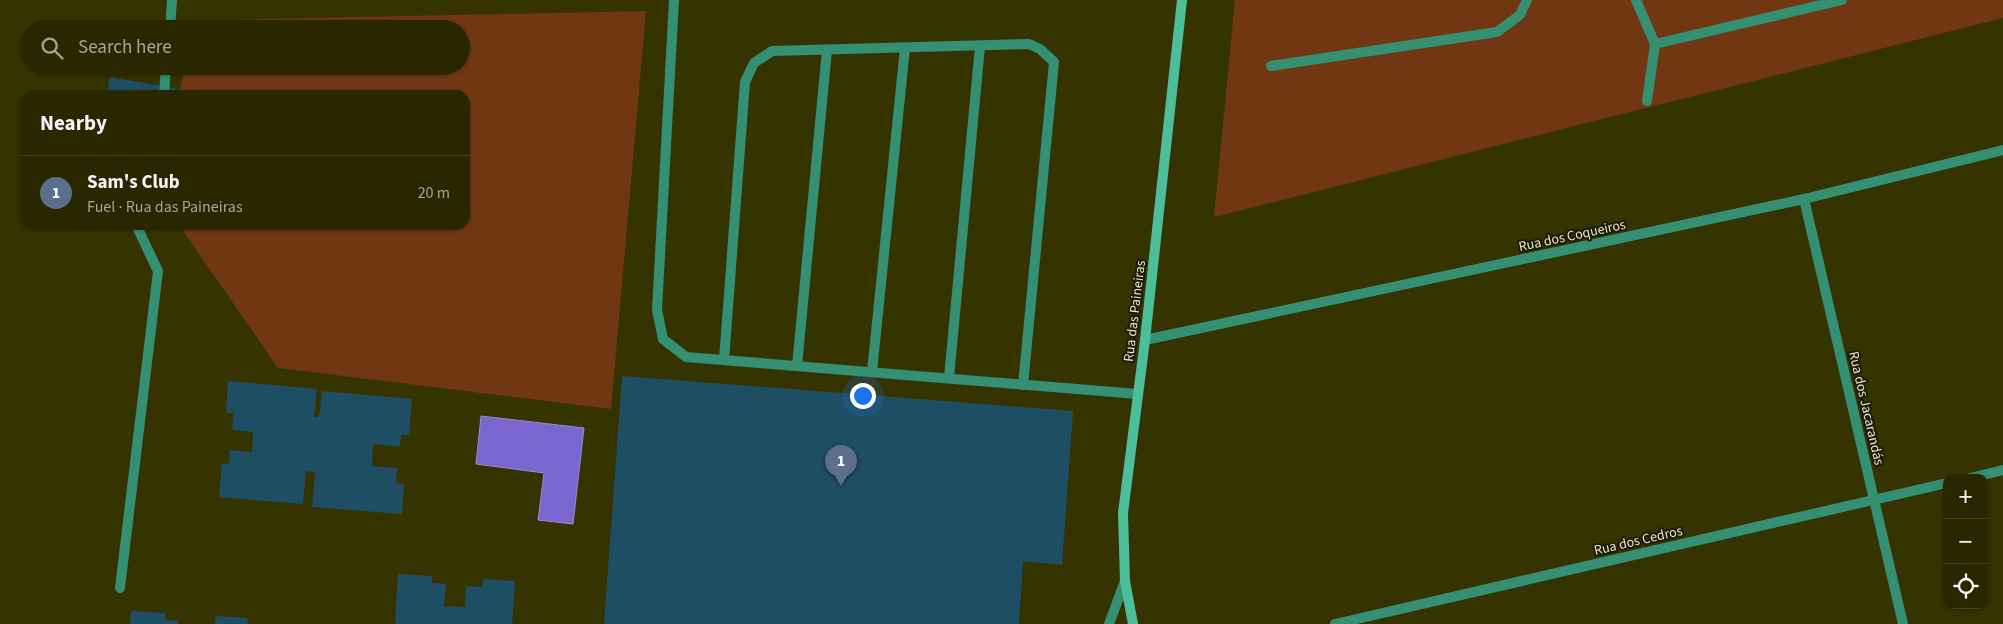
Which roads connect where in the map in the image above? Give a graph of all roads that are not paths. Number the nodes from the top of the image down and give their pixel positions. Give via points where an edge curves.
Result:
1 (172, 0) edge
2 (674, 0) edge
3 (1182, 0) edge
4 (1527, 0) edge
5 (1636, 0) edge
6 (1842, 0) edge
7 (171, 20) edge
8 (1655, 44) junction
9 (980, 46) junction
10 (904, 48) junction
11 (827, 50) junction
12 (1270, 66) dead end
13 (165, 75) edge
14 (164, 90) edge
15 (1646, 101) dead end
16 (2003, 150) edge
17 (1804, 199) junction
18 (138, 230) edge
19 (1145, 340) junction
20 (724, 360) junction
21 (798, 366) junction
22 (872, 372) junction
23 (949, 378) junction
24 (1023, 385) junction
25 (1138, 394) junction
26 (2003, 470) edge
27 (1986, 474) edge
28 (1943, 484) edge
29 (1874, 500) junction
30 (1125, 582) junction
31 (120, 588) dead end
32 (1109, 624) edge
33 (1133, 624) edge
34 (1335, 624) edge
35 (1904, 624) edge

1 - 7 street
2 - 20 street via 657,310 663,339 670,345 686,356
3 - 19 main road, Rua das Paineiras
4 - 12 street via 1520,15 1497,32
5 - 8 street
6 - 8 street
8 - 15 street
9 - 10 street
9 - 23 street
9 - 24 street via 1029,44 1054,62
10 - 11 street
10 - 22 street
11 - 20 street via 772,51 754,63 745,82
11 - 21 street
13 - 14 street
16 - 17 street, Rua dos Coqueiros
17 - 19 street, Rua dos Coqueiros
17 - 29 street, Rua dos Jacarandás
18 - 31 street via 158,271
19 - 25 main road, Rua das Paineiras
20 - 21 street
21 - 22 street
22 - 23 street
23 - 24 street
24 - 25 street
25 - 30 main road, Rua das Paineiras via 1123,513
26 - 27 street
28 - 29 street, Rua dos Cedros
29 - 34 street, Rua dos Cedros
29 - 35 street, Rua dos Jacarandás
30 - 32 street
30 - 33 main road, Rua das Paineiras

